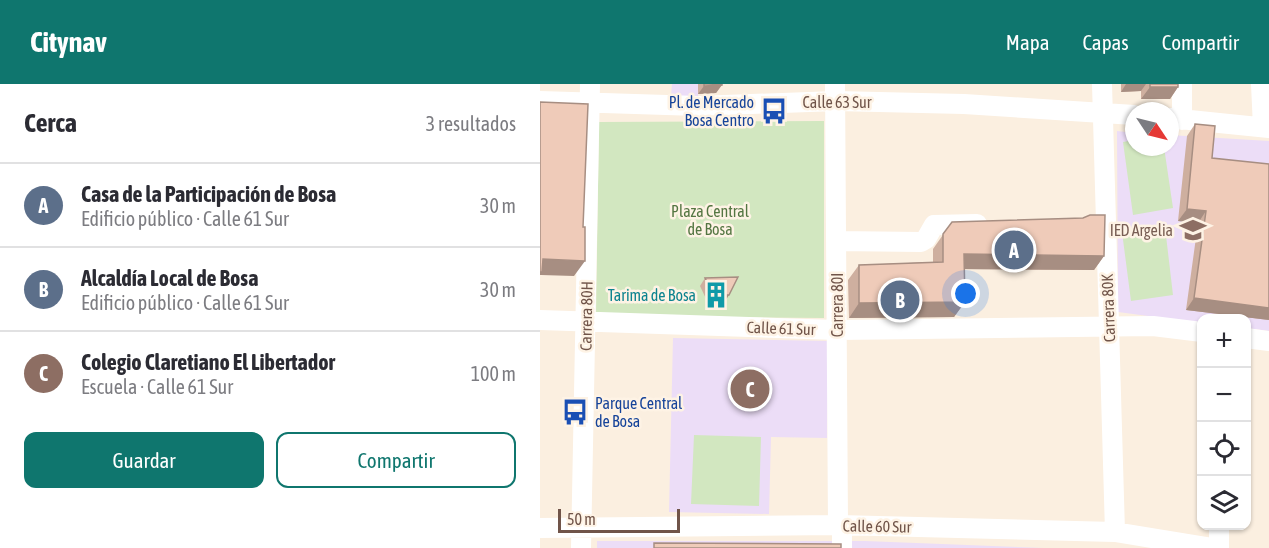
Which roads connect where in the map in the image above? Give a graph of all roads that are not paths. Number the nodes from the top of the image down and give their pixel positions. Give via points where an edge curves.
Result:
1 (1102, 84) edge
2 (1182, 84) edge
3 (1261, 84) edge
4 (836, 92) edge
5 (590, 94) edge
6 (540, 101) edge
7 (1179, 102) edge
8 (1103, 112) junction
9 (1125, 114) edge
10 (1179, 119) edge
11 (1266, 128) edge
12 (992, 223) edge
13 (836, 241) junction
14 (540, 320) edge
15 (585, 321) junction
16 (1109, 326) junction
17 (837, 330) junction
18 (1197, 331) edge
19 (1251, 339) edge
20 (1269, 341) edge
21 (540, 528) edge
22 (1219, 530) edge
23 (1115, 532) junction
24 (840, 535) edge
25 (581, 538) edge
26 (1213, 548) edge
27 (1219, 548) edge

1 - 8 street, Carrera 80K
2 - 7 street
3 - 11 street
4 - 5 street, Calle 63 Sur via 715,106
4 - 8 street, Calle 63 Sur
4 - 13 street, Carrera 80I
5 - 6 street, Calle 63 Sur
5 - 15 street, Carrera 80H
8 - 9 street, Calle 63 Sur
8 - 16 street, Carrera 80K
10 - 11 street
12 - 13 street via 934,225 921,242
13 - 17 street, Carrera 80I
14 - 15 street, Calle 61 Sur
15 - 17 street, Calle 61 Sur
15 - 25 street, Carrera 80H
16 - 17 street, Calle 61 Sur
16 - 18 street, Calle 61 Sur
16 - 23 street, Carrera 80K
17 - 24 street, Carrera 80I
19 - 20 street
21 - 25 street, Calle 60 Sur
22 - 27 street
23 - 24 street, Calle 60 Sur
23 - 26 street, Calle 60 Sur
24 - 25 street, Calle 60 Sur

